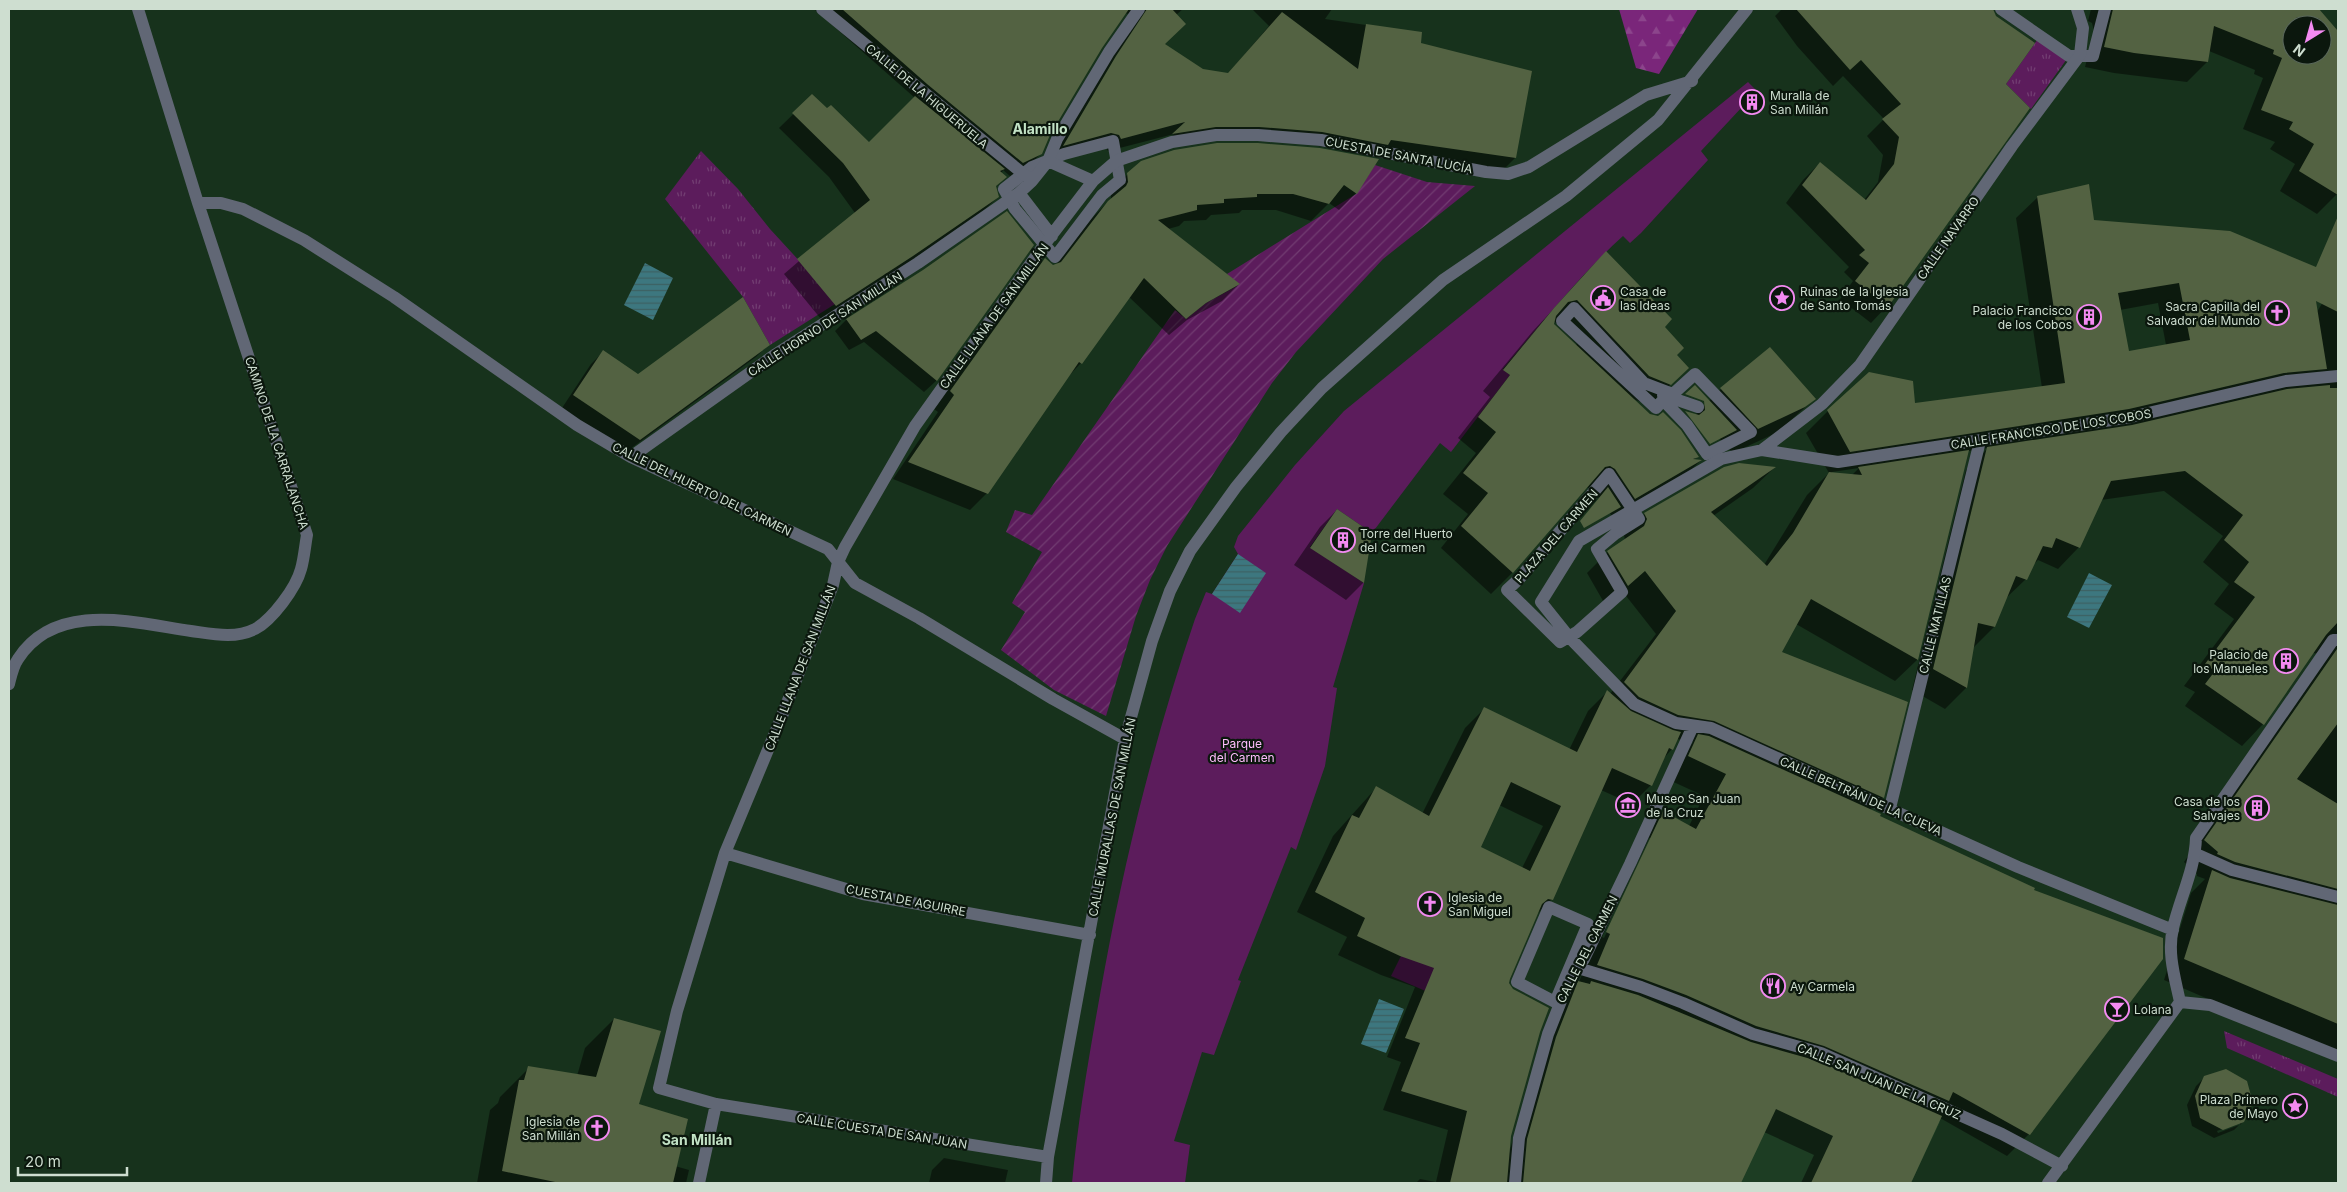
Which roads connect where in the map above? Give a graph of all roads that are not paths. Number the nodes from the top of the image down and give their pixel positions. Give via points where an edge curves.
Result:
1 (138, 9) edge
2 (822, 9) edge
3 (1139, 9) edge
4 (1747, 9) edge
5 (2001, 9) edge
6 (2077, 9) edge
7 (2105, 9) edge
8 (2080, 56) junction
9 (1692, 80) junction
10 (1048, 161) junction
11 (1116, 161) junction
12 (1028, 178) junction
13 (1093, 181) junction
14 (1015, 196) junction
15 (198, 203) junction
16 (1048, 241) junction
17 (1569, 315) dead end
18 (2338, 376) edge
19 (1714, 394) joint
20 (1698, 407) dead end
21 (1980, 441) junction
22 (1762, 450) junction
23 (631, 457) junction
24 (1633, 511) junction
25 (838, 562) junction
26 (1569, 636) junction
27 (2338, 640) edge
28 (9, 684) edge
29 (1693, 726) junction
30 (1125, 739) junction
31 (1890, 808) junction
32 (725, 853) junction
33 (2196, 854) junction
34 (2338, 897) edge
35 (1588, 924) joint
36 (2173, 930) junction
37 (1090, 935) junction
38 (1578, 968) junction
39 (2180, 1002) junction
40 (2338, 1056) edge
41 (716, 1104) junction
42 (1048, 1157) junction
43 (2062, 1166) junction
44 (699, 1183) edge
45 (1046, 1183) edge
46 (1515, 1183) edge
47 (2048, 1183) edge

1 - 15 street, CAMINO DE LA CARRALANCHA
2 - 12 street, CALLE DE LA HIGUERUELA
3 - 10 street, CALLE HORNO DE SAN MILLÁN via 1066,123
4 - 9 street, CALLE MURALLAS DE SAN MILLÁN
5 - 8 street via 2069,56
6 - 8 street via 2083,28
7 - 8 street via 2093,56
8 - 22 street, CALLE NAVARRO via 2012,146 1860,365 1822,404
9 - 11 street, CUESTA DE SANTA LUCÍA via 1646,95 1529,166 1508,174 1321,140 1258,135 1216,135 1172,142
9 - 30 street, CALLE MURALLAS DE SAN MILLÁN via 1658,120 1566,196 1443,280 1322,388 1281,432 1210,522 1186,559 1170,591 1152,641
10 - 11 street via 1113,141
10 - 12 street, CALLE HORNO DE SAN MILLÁN
10 - 13 street
11 - 13 street, CUESTA DE SANTA LUCÍA
11 - 16 street via 1120,180 1102,195 1054,257
12 - 14 street, CALLE HORNO DE SAN MILLÁN
13 - 16 street, CALLE LLANA DE SAN MILLÁN
14 - 16 street
14 - 23 street, CALLE HORNO DE SAN MILLÁN via 776,354
15 - 23 street, CALLE DEL HUERTO DEL CARMEN via 221,202 243,209 304,240 394,297 577,425
15 - 28 street, CAMINO DE LA CARRALANCHA via 307,535 301,571 274,613 256,628 225,636 110,620 71,622 41,636 28,647 17,660
16 - 25 street, CALLE LLANA DE SAN MILLÁN via 915,426
17 - 20 street via 1640,386
18 - 21 street, CALLE FRANCISCO DE LOS COBOS via 2286,381 2131,417
19 - 19 street via 1695,374 1673,394 1644,383 1574,308 1562,321 1656,408 1663,400 1687,425 1707,454 1751,432
21 - 22 street, CALLE FRANCISCO DE LOS COBOS via 1838,462
21 - 31 street, CALLE MATILLAS
22 - 24 street, PLAZA DEL CARMEN via 1721,459
23 - 25 street, CALLE DEL HUERTO DEL CARMEN via 828,549
24 - 26 street, PLAZA DEL CARMEN via 1579,541 1541,602
24 - 26 street via 1639,520 1597,549 1622,592
24 - 26 street, PLAZA DEL CARMEN via 1610,474 1507,590 1560,642
25 - 30 street, CALLE DEL HUERTO DEL CARMEN via 855,583
25 - 32 street, CALLE LLANA DE SAN MILLÁN via 833,585 784,712
26 - 29 street, CALLE BELTRÁN DE LA CUEVA via 1634,704 1676,723
27 - 33 street via 2333,640 2208,818 2196,838
29 - 31 street, CALLE BELTRÁN DE LA CUEVA via 1711,728
29 - 38 street, CALLE DEL CARMEN
30 - 37 street, CALLE MURALLAS DE SAN MILLÁN
31 - 36 street, CALLE BELTRÁN DE LA CUEVA via 2018,867
32 - 37 street, CUESTA DE AGUIRRE via 863,894
32 - 41 street, CALLE LLANA DE SAN MILLÁN via 677,1012 659,1088
33 - 34 street via 2232,870
33 - 36 street
35 - 35 street, CALLE DEL CARMEN via 1555,1002 1517,982 1549,907
36 - 39 street via 2171,959
37 - 42 street, CALLE MURALLAS DE SAN MILLÁN
38 - 43 street, CALLE SAN JUAN DE LA CRUZ via 1666,996 1753,1034 1821,1053 2002,1134
38 - 46 street, CALLE DEL CARMEN via 1561,1001 1536,1074 1520,1138
39 - 40 street via 2210,1005
39 - 43 street
41 - 42 street, CALLE CUESTA DE SAN JUAN
41 - 44 street
42 - 45 street, CALLE MURALLAS DE SAN MILLÁN
43 - 47 street

